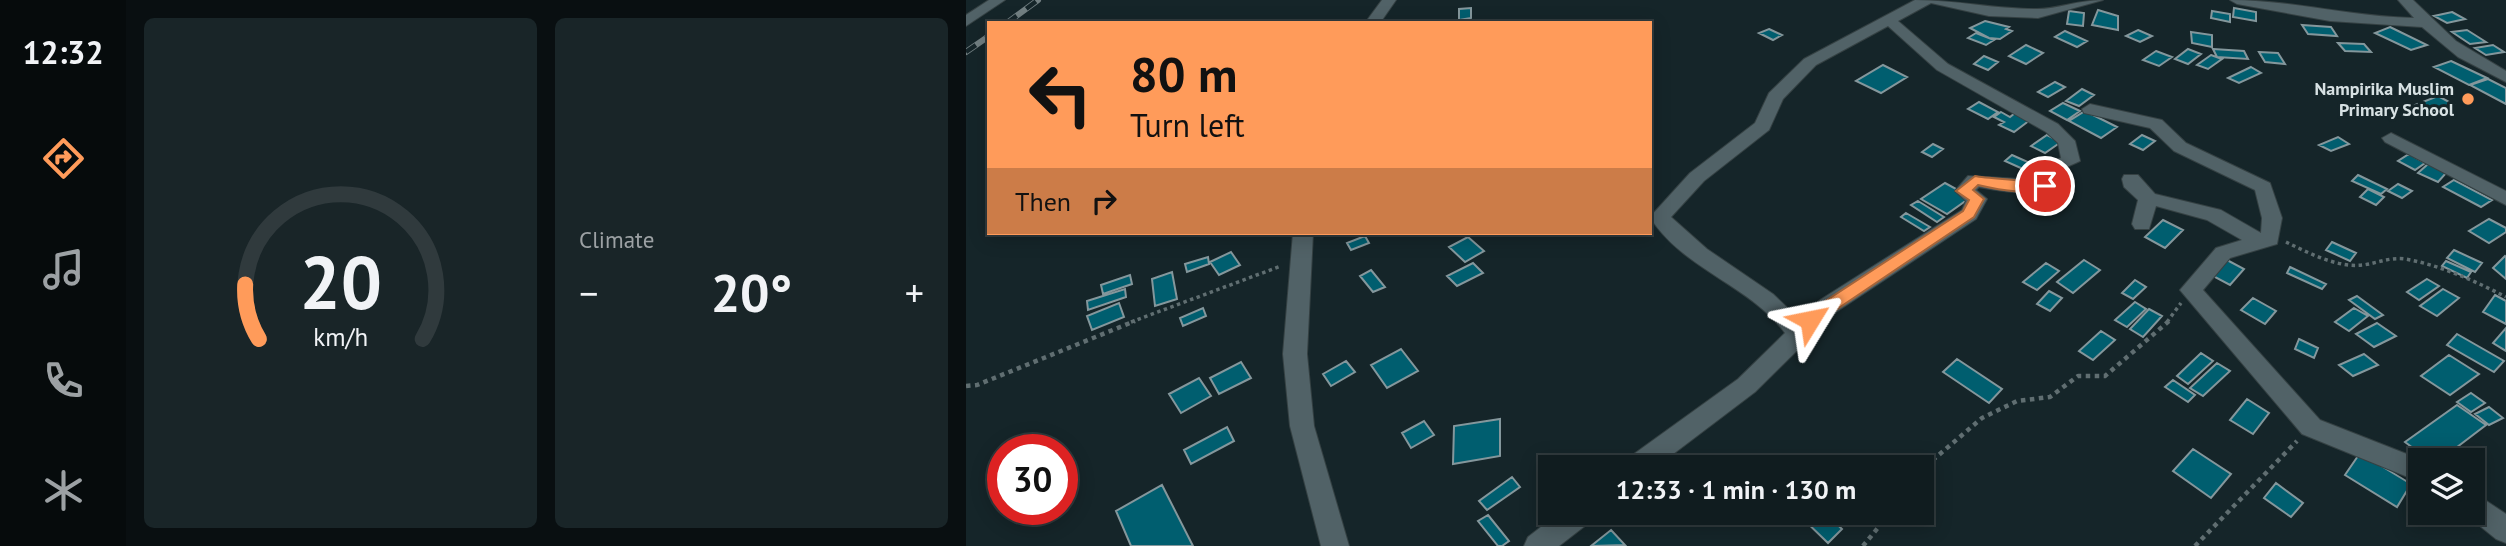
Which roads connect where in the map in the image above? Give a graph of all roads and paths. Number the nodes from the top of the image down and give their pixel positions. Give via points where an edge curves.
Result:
1 (998, 0) edge
2 (1389, 0) edge
3 (1926, 0) edge
4 (1936, 0) edge
5 (2096, 0) edge
6 (2236, 0) edge
7 (2405, 0) edge
8 (1890, 20) junction
9 (1373, 21) edge
10 (966, 22) edge
11 (2424, 23) junction
12 (2506, 77) edge
13 (2090, 109) dead end
14 (2391, 138) dead end
15 (2131, 179) dead end
16 (2148, 198) junction
17 (2506, 199) edge
18 (2142, 224) dead end
19 (1303, 235) edge
20 (2265, 238) junction
21 (1301, 259) junction
22 (2191, 290) junction
23 (2506, 297) edge
24 (1797, 333) junction
25 (966, 386) edge
26 (2311, 427) junction
27 (1651, 455) edge
28 (1934, 459) edge
29 (2408, 466) edge
30 (2485, 513) edge
31 (1565, 525) edge
32 (1880, 525) edge
33 (2506, 530) edge
34 (1335, 546) edge
35 (1538, 546) edge
36 (1863, 546) edge
37 (2195, 546) edge

1 - 10 street
2 - 9 street
3 - 8 street
4 - 5 street via 1989,12 2038,14
6 - 11 street via 2373,23
7 - 11 street
8 - 24 street via 1810,62 1775,97 1763,126 1697,177 1660,217 1683,243 1763,296
8 - 24 street via 1907,42 1927,56 2052,128 2066,141 2071,160 2050,168 2045,186 1975,180 1964,191 1977,199 1969,214 1828,306
11 - 12 street via 2472,62
13 - 20 street via 2156,124 2180,147 2263,187 2272,218
14 - 17 street
15 - 16 street
16 - 18 street
16 - 20 street via 2214,215
19 - 21 street
20 - 22 street via 2223,253
20 - 23 path via 2359,266 2393,257 2414,261
21 - 25 path
21 - 34 street via 1295,354 1302,426
22 - 26 street
22 - 28 path via 2167,323 2105,376 2078,376 2050,397 2017,401 1982,418
24 - 27 street via 1780,355
26 - 29 street
26 - 37 path
30 - 33 street
31 - 35 street
32 - 36 path

